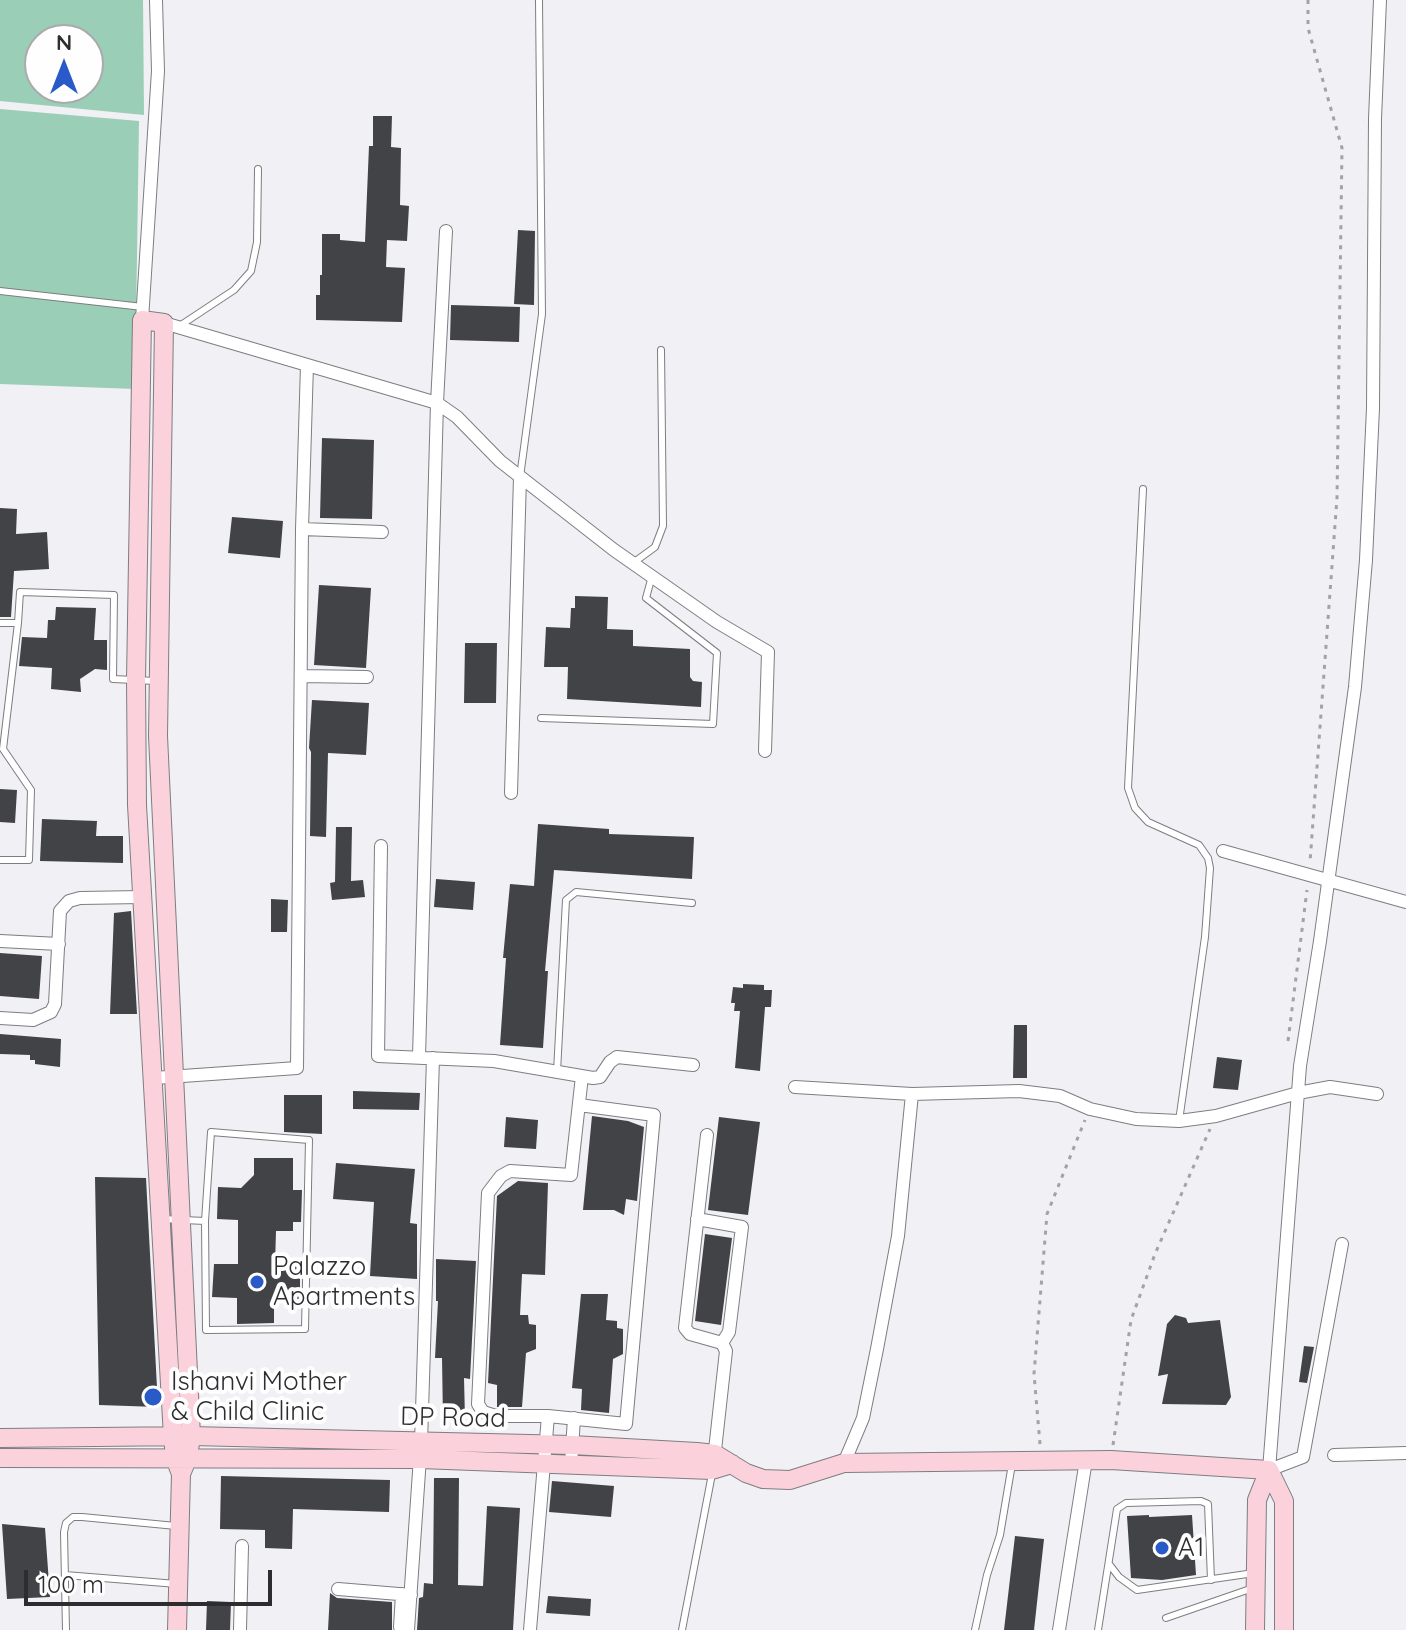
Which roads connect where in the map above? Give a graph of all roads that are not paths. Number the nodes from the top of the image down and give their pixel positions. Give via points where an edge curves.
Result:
1 (156, 0) edge
2 (539, 0) edge
3 (1380, 0) edge
4 (258, 169) dead end
5 (446, 231) dead end
6 (0, 291) edge
7 (143, 314) junction
8 (171, 325) junction
9 (661, 350) dead end
10 (307, 365) junction
11 (437, 403) junction
12 (520, 477) junction
13 (1143, 489) dead end
14 (302, 529) junction
15 (382, 532) dead end
16 (633, 563) junction
17 (652, 576) junction
18 (0, 623) edge
19 (18, 623) junction
20 (301, 676) junction
21 (367, 677) dead end
22 (136, 680) junction
23 (158, 681) junction
24 (541, 718) dead end
25 (1, 749) edge
26 (765, 751) dead end
27 (511, 793) dead end
28 (381, 846) dead end
29 (1223, 851) dead end
30 (0, 860) edge
31 (1329, 882) junction
32 (142, 897) junction
33 (1406, 902) edge
34 (692, 903) dead end
35 (0, 941) edge
36 (59, 944) junction
37 (0, 1018) edge
38 (419, 1057) junction
39 (433, 1058) junction
40 (693, 1065) dead end
41 (557, 1072) junction
42 (582, 1076) junction
43 (175, 1077) junction
44 (154, 1078) junction
45 (795, 1087) dead end
46 (1298, 1093) junction
47 (912, 1094) junction
48 (1377, 1094) dead end
49 (579, 1105) junction
50 (1179, 1121) junction
51 (707, 1135) dead end
52 (161, 1219) junction
53 (182, 1219) junction
54 (697, 1219) junction
55 (205, 1221) junction
56 (1342, 1244) dead end
57 (722, 1343) junction
58 (548, 1416) junction
59 (574, 1418) junction
60 (182, 1436) junction
61 (0, 1438) edge
62 (572, 1445) junction
63 (420, 1451) junction
64 (1406, 1453) edge
65 (545, 1454) junction
66 (1334, 1455) dead end
67 (0, 1458) edge
68 (1086, 1460) junction
69 (1012, 1461) junction
70 (714, 1462) junction
71 (181, 1463) junction
72 (844, 1463) junction
73 (571, 1465) junction
74 (1269, 1470) junction
75 (181, 1526) junction
76 (242, 1546) dead end
77 (1109, 1564) junction
78 (65, 1575) junction
79 (1211, 1580) junction
80 (1256, 1580) junction
81 (179, 1584) junction
82 (338, 1589) dead end
83 (406, 1594) junction
84 (1166, 1618) dead end
85 (404, 1628) edge
86 (66, 1630) edge
87 (177, 1630) edge
88 (240, 1630) edge
89 (530, 1630) edge
90 (682, 1630) edge
91 (975, 1630) edge
92 (1059, 1630) edge
93 (1098, 1630) edge
94 (1255, 1630) edge
95 (1284, 1630) edge

1 - 7 street via 158,71
2 - 12 lane via 542,314
3 - 31 street via 1366,560
4 - 8 lane via 257,242 251,271 234,290
5 - 11 street
6 - 7 lane
7 - 8 street
7 - 22 street
8 - 10 street
8 - 23 street
9 - 16 lane via 663,526 655,547
10 - 11 street
10 - 14 street
11 - 12 street
11 - 38 street
12 - 16 street
12 - 27 street
13 - 50 lane via 1128,788 1135,808 1148,822 1199,845 1210,868
14 - 15 street
14 - 20 street
16 - 17 street
17 - 24 lane via 646,598 717,653 713,724
17 - 26 street via 768,652
18 - 19 lane
19 - 22 lane via 20,592 114,595 113,679
19 - 25 lane
20 - 21 street
20 - 43 street via 297,1068
22 - 23 lane
22 - 32 street
23 - 43 street
25 - 30 lane via 31,790 29,860
28 - 38 street via 378,1056
29 - 31 street
31 - 33 street
31 - 46 street
32 - 36 street via 69,901 60,911
32 - 44 street
34 - 41 lane via 576,892 566,900
35 - 36 street
36 - 37 street via 51,1012 33,1020
38 - 39 street
39 - 41 street
39 - 63 street
40 - 42 street via 617,1057 600,1077
41 - 42 street
42 - 49 street
43 - 44 street
43 - 53 street
44 - 52 street
45 - 47 street
46 - 48 street via 1330,1087
46 - 50 street
46 - 74 street
47 - 50 street via 1019,1091 1060,1096 1136,1119
47 - 72 street via 898,1236 863,1418
49 - 58 street via 571,1175 510,1171 488,1193 478,1404 496,1416
49 - 59 street via 654,1115 626,1424
51 - 54 street
52 - 53 lane
52 - 60 street
53 - 55 lane
53 - 60 street
54 - 57 street via 685,1328
54 - 57 street via 742,1227 729,1332
55 - 55 lane via 211,1132 309,1140 305,1329 206,1330
56 - 74 street via 1303,1457
57 - 70 street via 726,1359
58 - 59 street
58 - 65 street
59 - 62 street
60 - 61 street, DP Road
60 - 63 street, DP Road
60 - 71 street
62 - 65 street, DP Road
62 - 70 street, DP Road
62 - 73 street
63 - 65 street, DP Road
63 - 71 street, DP Road
63 - 83 street
64 - 66 street
65 - 73 street, DP Road
65 - 89 street
67 - 71 street, DP Road
68 - 69 street
68 - 74 street
68 - 92 street
69 - 72 street
69 - 91 lane via 1000,1535
70 - 72 street, DP Road via 732,1464 763,1479 790,1480
70 - 73 street, DP Road
70 - 90 lane
71 - 75 street
74 - 80 street via 1257,1500
74 - 95 street via 1284,1501
75 - 78 lane via 73,1517 64,1532
75 - 81 street
76 - 88 street
77 - 79 lane via 1137,1590
77 - 79 lane via 1117,1509 1126,1503 1201,1501 1208,1504
77 - 93 lane
78 - 81 lane
78 - 86 lane
79 - 80 lane
80 - 84 lane
80 - 94 street
81 - 87 street
82 - 83 street
83 - 85 street

